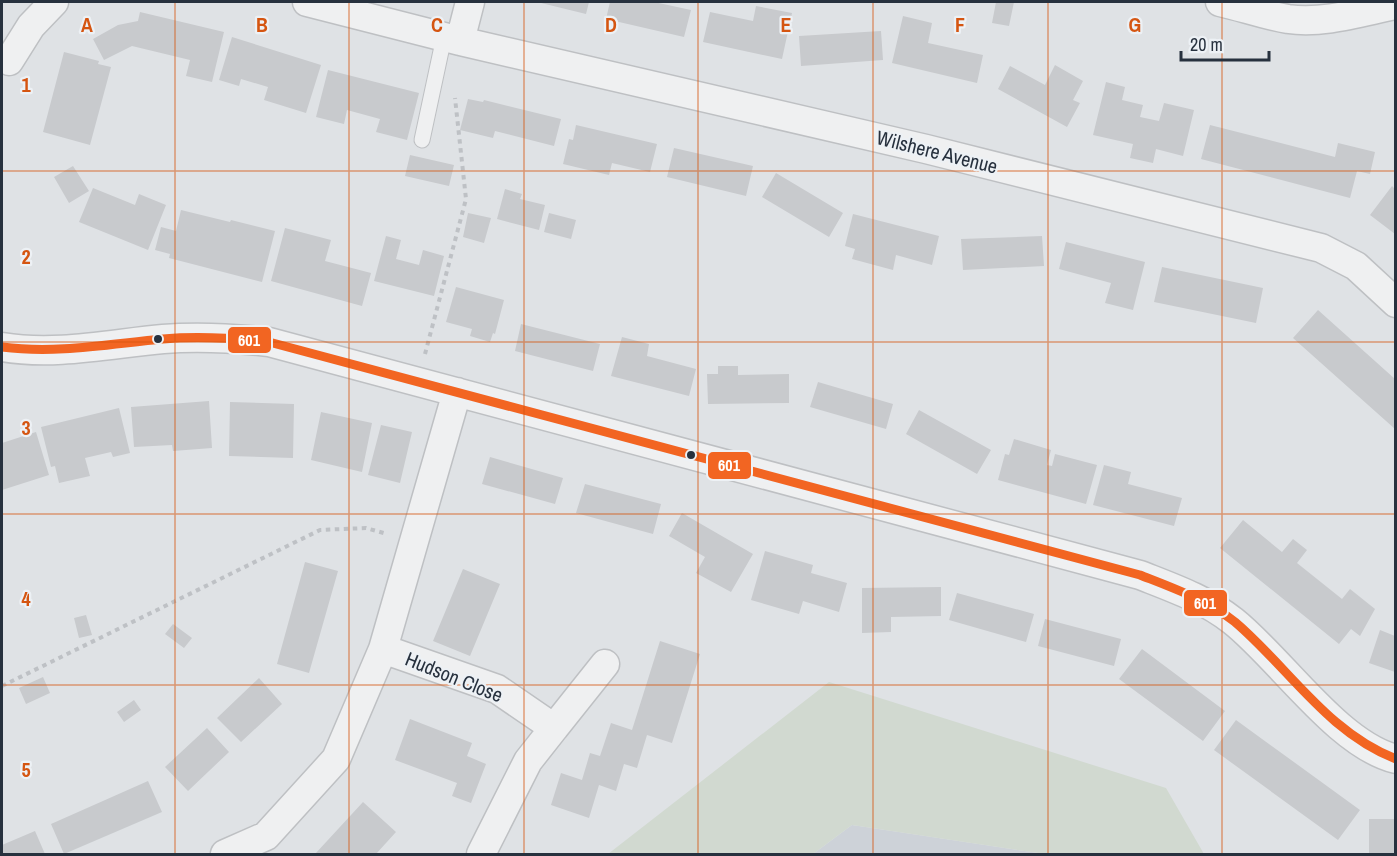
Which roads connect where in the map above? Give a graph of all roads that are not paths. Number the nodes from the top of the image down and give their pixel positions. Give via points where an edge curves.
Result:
1 (54, 2) edge
2 (307, 2) edge
3 (470, 2) edge
4 (1220, 2) edge
5 (1395, 5) edge
6 (452, 39) junction
7 (9, 61) dead end
8 (422, 140) dead end
9 (1395, 303) edge
10 (2, 347) edge
11 (457, 392) junction
12 (383, 649) junction
13 (605, 664) dead end
14 (554, 728) junction
15 (1395, 759) edge
16 (225, 855) edge
17 (480, 855) edge

1 - 7 street via 31,26
2 - 6 street, Wilshere Avenue
3 - 6 street
4 - 5 street via 1288,19 1311,20
6 - 8 lane
6 - 9 street, Wilshere Avenue via 926,149 1321,248 1356,266
10 - 11 street via 54,350 211,336 269,342
11 - 12 street
11 - 15 street via 1140,575 1200,599 1234,622 1337,724 1356,739
12 - 14 street, Hudson Close via 497,689
12 - 16 street via 336,759 266,836
13 - 14 street
14 - 17 street via 528,761

